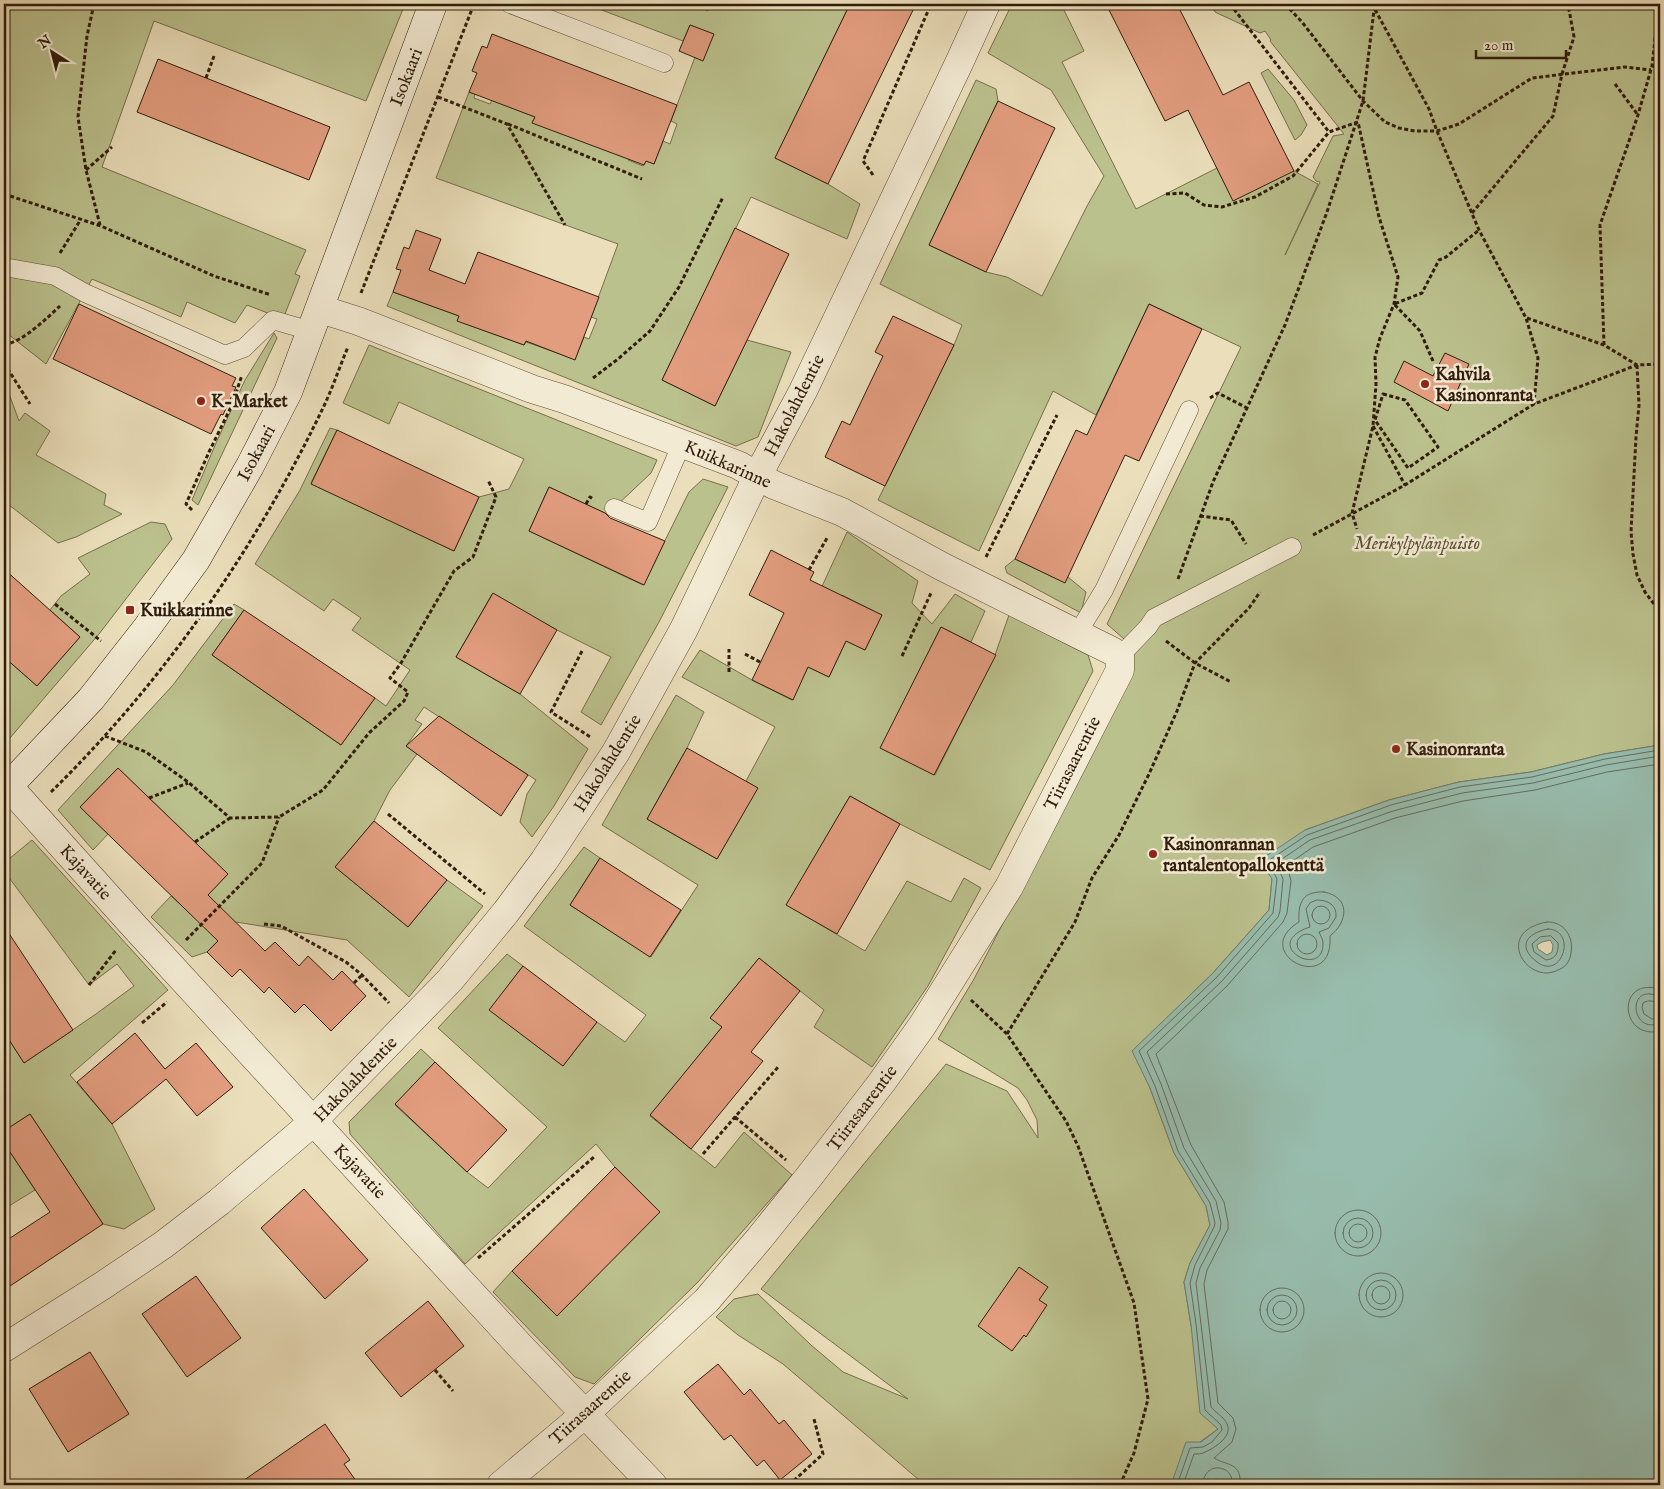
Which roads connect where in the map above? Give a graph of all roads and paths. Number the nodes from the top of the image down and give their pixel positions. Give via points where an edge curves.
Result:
1 (94, 4) edge
2 (433, 4) edge
3 (474, 4) edge
4 (510, 4) edge
5 (931, 4) edge
6 (986, 4) edge
7 (1230, 4) edge
8 (1285, 4) edge
9 (1372, 4) edge
10 (1568, 4) edge
11 (1659, 4) edge
12 (1374, 10) junction
13 (214, 56) dead end
14 (664, 63) dead end
15 (1652, 66) junction
16 (1660, 68) edge
17 (1651, 70) junction
18 (1562, 74) junction
19 (206, 78) dead end
20 (1615, 84) dead end
21 (438, 97) junction
22 (1363, 101) junction
23 (1638, 115) junction
24 (1358, 122) junction
25 (507, 124) junction
26 (1329, 132) junction
27 (1437, 132) junction
28 (112, 148) dead end
29 (86, 170) junction
30 (642, 180) dead end
31 (899, 188) junction
32 (4, 194) edge
33 (1166, 194) dead end
34 (723, 197) dead end
35 (1472, 213) junction
36 (81, 219) junction
37 (565, 225) dead end
38 (101, 226) junction
39 (1479, 230) junction
40 (4, 267) edge
41 (46, 275) junction
42 (74, 285) junction
43 (363, 287) dead end
44 (280, 297) dead end
45 (1394, 304) junction
46 (1526, 318) junction
47 (315, 320) junction
48 (4, 344) edge
49 (1604, 346) junction
50 (244, 348) junction
51 (1433, 361) dead end
52 (4, 363) edge
53 (1660, 364) edge
54 (1637, 365) junction
55 (1218, 393) dead end
56 (564, 400) junction
57 (1405, 400) joint
58 (30, 404) dead end
59 (1534, 404) junction
60 (1247, 408) junction
61 (1189, 410) dead end
62 (1057, 415) dead end
63 (1373, 426) junction
64 (682, 443) junction
65 (758, 475) junction
66 (488, 480) dead end
67 (1405, 485) junction
68 (614, 508) dead end
69 (196, 513) dead end
70 (1352, 513) junction
71 (1200, 516) junction
72 (1357, 529) dead end
73 (1292, 547) joint
74 (1258, 564) junction
75 (943, 567) junction
76 (972, 581) junction
77 (1265, 585) dead end
78 (55, 604) dead end
79 (1660, 612) edge
80 (1151, 622) junction
81 (1077, 634) junction
82 (729, 649) dead end
83 (582, 651) dead end
84 (744, 654) dead end
85 (902, 656) dead end
86 (1120, 656) junction
87 (123, 658) junction
88 (760, 662) dead end
89 (1195, 663) junction
90 (729, 672) dead end
91 (1231, 682) dead end
92 (105, 736) dead end
93 (616, 752) junction
94 (188, 782) junction
95 (5, 786) edge
96 (149, 798) dead end
97 (388, 814) dead end
98 (279, 817) junction
99 (230, 818) junction
100 (195, 842) dead end
101 (506, 912) junction
102 (264, 924) dead end
103 (134, 926) junction
104 (166, 961) junction
105 (362, 975) junction
106 (354, 984) dead end
107 (89, 986) dead end
108 (968, 997) dead end
109 (408, 1024) junction
110 (1007, 1034) junction
111 (779, 1066) dead end
112 (735, 1117) junction
113 (314, 1120) junction
114 (703, 1154) dead end
115 (594, 1157) dead end
116 (808, 1178) junction
117 (457, 1277) junction
118 (4, 1348) edge
119 (435, 1370) dead end
120 (453, 1391) dead end
121 (585, 1414) junction
122 (814, 1419) dead end
123 (501, 1485) edge
124 (653, 1485) edge
125 (789, 1485) edge
126 (1120, 1485) edge

1 - 29 path via 78,117
2 - 47 street, Isokaari
3 - 21 path
4 - 14 lane
5 - 31 path via 863,161 877,181
6 - 31 street, Hakolahdentie
7 - 26 path
8 - 22 path
9 - 12 path
10 - 18 path via 1574,37
11 - 15 path
12 - 22 path
12 - 27 path via 1430,109
13 - 19 path
15 - 16 path
15 - 17 path
17 - 18 path via 1624,67
17 - 23 path
18 - 27 path via 1532,78 1459,124
18 - 35 path via 1553,116
20 - 23 path
21 - 25 path
21 - 43 path
22 - 24 path
22 - 27 path via 1385,122 1415,131
23 - 49 path via 1600,224
24 - 26 path
24 - 45 path via 1379,217 1398,277
24 - 60 path via 1285,325
25 - 30 path
25 - 37 path
26 - 33 path via 1293,176 1255,197 1222,207 1204,205 1185,193
27 - 35 path
28 - 29 path
29 - 38 path
31 - 65 street, Hakolahdentie via 803,391
32 - 36 path
34 - 56 path via 680,287 650,331
35 - 39 path
36 - 38 path
36 - 41 path
38 - 44 path via 214,276
39 - 45 path via 1439,260 1422,293
39 - 46 path
40 - 41 lane
41 - 42 lane
42 - 48 path via 63,302 40,325 10,344
42 - 50 lane via 85,293 224,354
45 - 51 path via 1420,331
45 - 63 path via 1375,357
46 - 49 path
46 - 59 path via 1538,358
47 - 50 lane via 273,320
47 - 56 street, Kuikkarinne via 358,321
47 - 87 street, Isokaari via 288,392 222,517 196,560
49 - 54 path
50 - 69 path via 241,380 186,504
52 - 58 path
53 - 54 path
54 - 59 path
54 - 79 path via 1639,405 1632,554 1645,592
55 - 60 path
56 - 64 street, Kuikkarinne
57 - 57 path via 1383,394 1375,420 1408,468 1438,447
59 - 67 path
60 - 71 path
61 - 81 lane via 1104,590
62 - 76 path
63 - 67 path
63 - 70 path
64 - 65 street, Kuikkarinne
64 - 68 lane via 648,522
65 - 75 street, Kuikkarinne via 842,512
65 - 93 street, Hakolahdentie via 684,629
66 - 98 path via 496,497 473,557 454,571 390,678 408,692 404,701 369,733 323,790
67 - 70 path
70 - 72 path
70 - 73 path
71 - 74 path via 1231,520
71 - 80 path via 1178,578
73 - 74 lane
74 - 80 lane
75 - 76 street, Kuikkarinne
75 - 85 path
76 - 81 street, Kuikkarinne
77 - 89 path via 1249,608
78 - 87 path
80 - 86 lane
80 - 89 path
81 - 86 street, Kuikkarinne
82 - 90 path
83 - 93 path via 551,712
84 - 88 path
86 - 116 street, Tiirasaarentie via 1120,670 1010,887 922,1026
87 - 95 street, Isokaari via 91,699
89 - 91 path
89 - 110 path via 1148,774 1118,835 1092,878 1075,922
92 - 94 path via 146,752
93 - 101 street, Hakolahdentie
94 - 96 path
94 - 99 path
95 - 103 street, Kajavatie
97 - 101 path
98 - 99 path
98 - 104 path via 262,863
99 - 100 path
101 - 109 street, Hakolahdentie via 450,980
102 - 105 path via 281,926 346,962
103 - 104 street, Kajavatie
103 - 107 path
104 - 113 street, Kajavatie
105 - 106 path
105 - 109 path
108 - 110 path
109 - 113 street, Hakolahdentie
110 - 126 path via 1066,1121 1078,1146 1134,1303 1148,1399 1134,1453
111 - 112 path
112 - 114 path
112 - 116 path
113 - 117 street, Kajavatie
113 - 118 street, Hakolahdentie via 219,1202 163,1245
115 - 117 path
116 - 121 street, Tiirasaarentie via 707,1300
117 - 121 street, Kajavatie
119 - 120 path
121 - 123 street, Tiirasaarentie
121 - 124 street, Kajavatie
122 - 125 path via 823,1454

